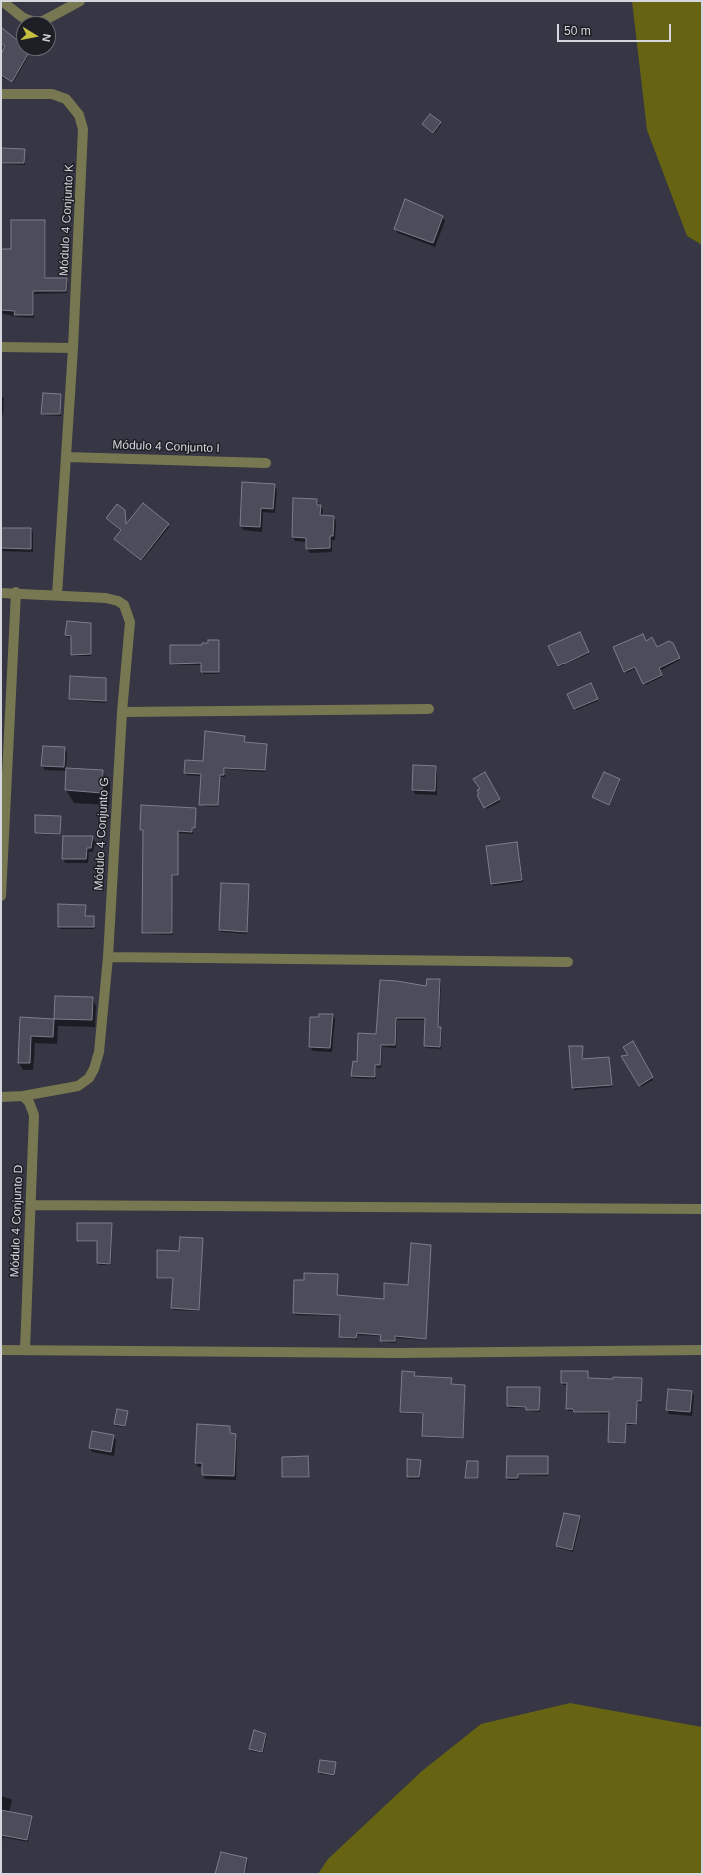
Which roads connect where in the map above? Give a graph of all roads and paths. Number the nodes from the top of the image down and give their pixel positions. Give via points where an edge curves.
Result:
1 (2, 1) edge
2 (80, 1) edge
3 (1, 94) edge
4 (1, 347) edge
5 (73, 348) junction
6 (66, 457) junction
7 (266, 463) dead end
8 (1, 592) edge
9 (16, 592) junction
10 (57, 595) junction
11 (429, 709) dead end
12 (122, 712) junction
13 (2, 847) edge
14 (1, 896) edge
15 (108, 957) junction
16 (568, 962) dead end
17 (23, 1096) junction
18 (1, 1097) edge
19 (31, 1205) junction
20 (702, 1209) edge
21 (1, 1350) edge
22 (25, 1350) junction
23 (702, 1350) edge

1 - 2 street via 22,17 38,22
3 - 5 street, Módulo 4 Conjunto K via 52,94 66,99 80,114 83,128
4 - 5 street
5 - 6 street, Módulo 4 Conjunto K
6 - 7 street, Módulo 4 Conjunto I
6 - 10 street, Módulo 4 Conjunto K
8 - 9 street
9 - 10 street
9 - 13 street
10 - 12 street via 106,598 124,605 130,622
11 - 12 street
12 - 15 street, Módulo 4 Conjunto G
13 - 14 street
15 - 16 street
15 - 17 street, Módulo 4 Conjunto G via 99,1052 89,1078 72,1088
17 - 18 street, Módulo 4 Conjunto G
17 - 19 street, Módulo 4 Conjunto D via 29,1102 34,1116
19 - 20 street
19 - 22 street, Módulo 4 Conjunto D
21 - 22 street
22 - 23 street via 398,1353

